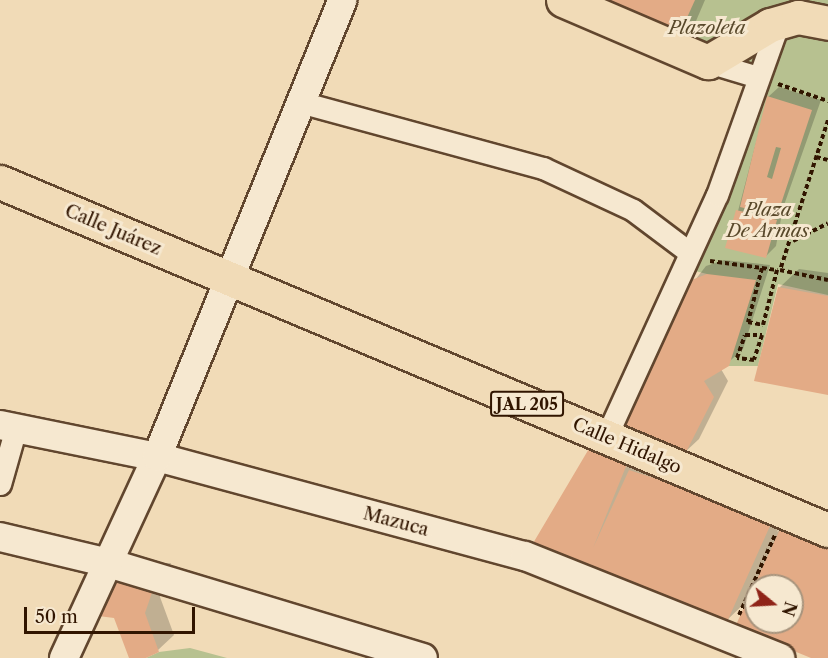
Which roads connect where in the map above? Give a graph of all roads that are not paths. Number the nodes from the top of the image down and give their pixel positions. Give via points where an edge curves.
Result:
1 (343, 0) edge
2 (563, 0) edge
3 (779, 22) junction
4 (828, 23) edge
5 (708, 62) junction
6 (758, 77) junction
7 (300, 102) junction
8 (0, 182) edge
9 (694, 256) junction
10 (227, 277) junction
11 (8, 427) edge
12 (606, 437) junction
13 (157, 457) junction
14 (0, 484) edge
15 (828, 530) edge
16 (0, 537) edge
17 (105, 562) junction
18 (394, 653) edge
19 (64, 658) edge
20 (423, 658) edge
21 (780, 658) edge

1 - 7 main road
2 - 5 main road
3 - 4 main road via 798,17
3 - 5 main road
3 - 6 street
5 - 6 street
6 - 9 street
7 - 9 street via 543,168 633,210
7 - 10 main road
8 - 10 main road, Calle Juárez / JAL 205
9 - 12 street
10 - 12 main road, Calle Hidalgo / JAL 205
10 - 13 main road
11 - 13 main road, Mazuca
11 - 14 street
12 - 15 main road, Calle Hidalgo / JAL 205
13 - 17 main road
13 - 21 main road, Mazuca via 525,556
16 - 17 main road
17 - 18 main road
17 - 19 main road
18 - 20 main road

